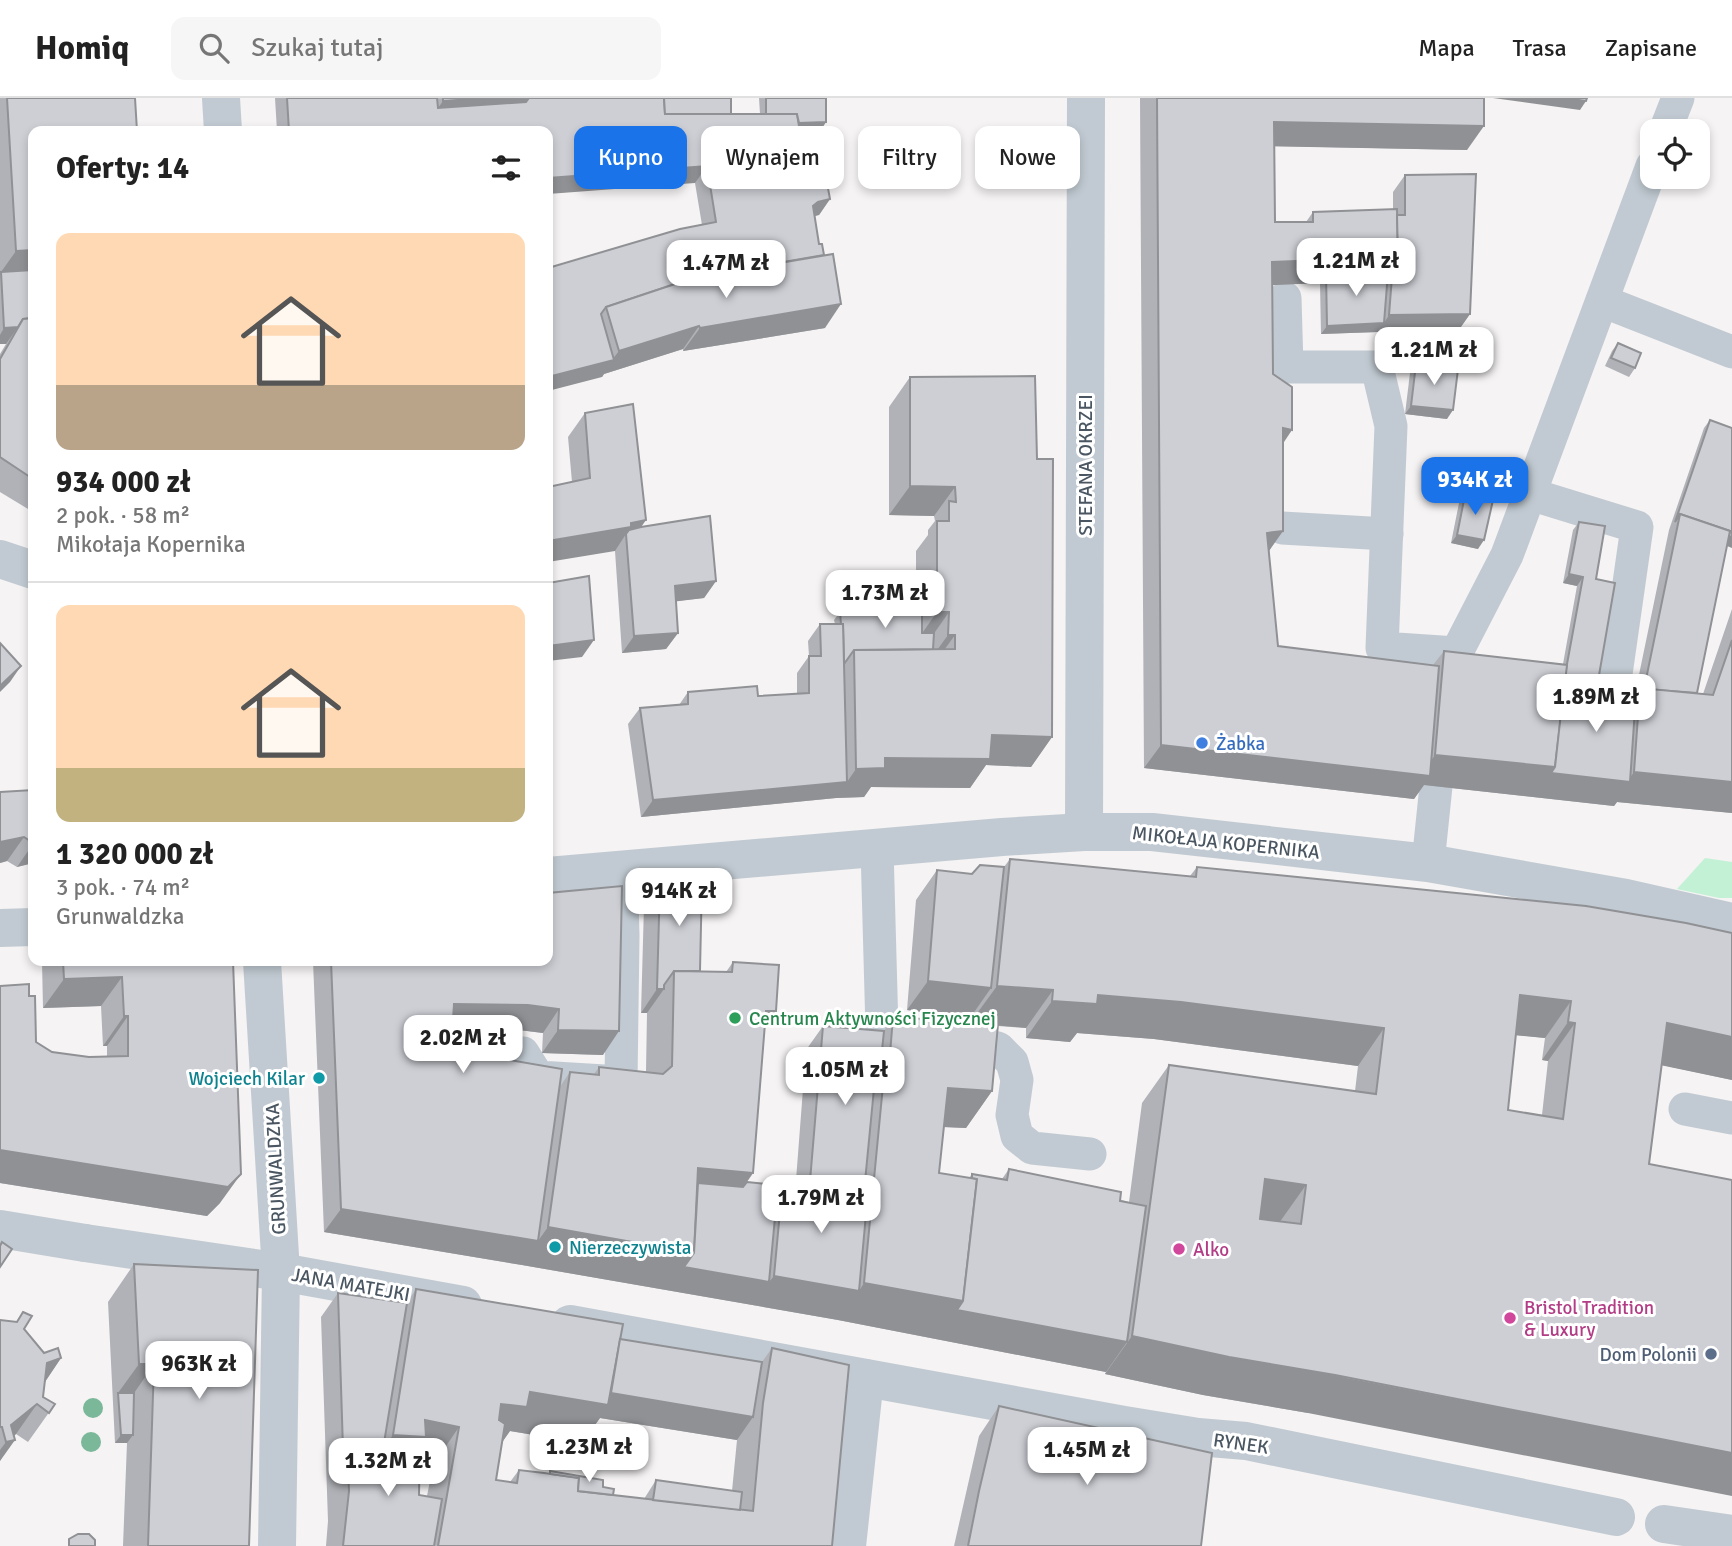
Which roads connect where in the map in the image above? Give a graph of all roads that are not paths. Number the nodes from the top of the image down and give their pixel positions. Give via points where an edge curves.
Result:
1 (221, 98) edge
2 (1086, 98) edge
3 (1678, 98) edge
4 (1670, 119) edge
5 (223, 126) edge
6 (1643, 189) edge
7 (1285, 298) edge
8 (1602, 301) junction
9 (1732, 352) edge
10 (1530, 494) junction
11 (1282, 528) edge
12 (1387, 534) junction
13 (0, 559) edge
14 (28, 568) edge
15 (1456, 653) junction
16 (1441, 683) edge
17 (1613, 695) edge
18 (1436, 786) edge
19 (1084, 832) junction
20 (877, 848) junction
21 (1428, 863) junction
22 (621, 870) junction
23 (553, 876) edge
24 (1732, 922) edge
25 (28, 927) edge
26 (0, 928) edge
27 (262, 966) edge
28 (456, 1051) edge
29 (1685, 1109) dead end
30 (1732, 1118) edge
31 (1090, 1154) dead end
32 (0, 1229) edge
33 (281, 1272) junction
34 (495, 1311) edge
35 (535, 1318) edge
36 (865, 1378) junction
37 (1616, 1517) dead end
38 (1664, 1524) dead end
39 (1732, 1534) edge
40 (277, 1546) edge
41 (847, 1546) edge

1 - 5 street
2 - 19 street, STEFANA OKRZEI
3 - 4 lane
6 - 8 lane
7 - 12 lane via 1287,367 1377,367 1391,426
8 - 9 lane
8 - 10 lane
10 - 15 lane via 1507,555
10 - 17 lane via 1637,527
11 - 12 lane
12 - 15 lane via 1382,648
13 - 14 street
15 - 16 lane
18 - 21 lane
19 - 20 street, MIKOŁAJA KOPERNIKA
19 - 21 street, MIKOŁAJA KOPERNIKA via 1152,832
20 - 22 street, MIKOŁAJA KOPERNIKA
20 - 31 lane via 882,1030 999,1048 1012,1062 1017,1080 1012,1115 1017,1136 1032,1148
21 - 24 street, MIKOŁAJA KOPERNIKA
22 - 23 street, MIKOŁAJA KOPERNIKA
22 - 28 lane via 621,1082 538,1077 523,1053
25 - 26 street
27 - 33 street, GRUNWALDZKA
29 - 30 lane
32 - 33 street, JANA MATEJKI
33 - 34 street, JANA MATEJKI
33 - 40 street, GRUNWALDZKA
35 - 36 street
36 - 37 street, RYNEK via 1124,1425 1246,1441
36 - 41 street
38 - 39 street

